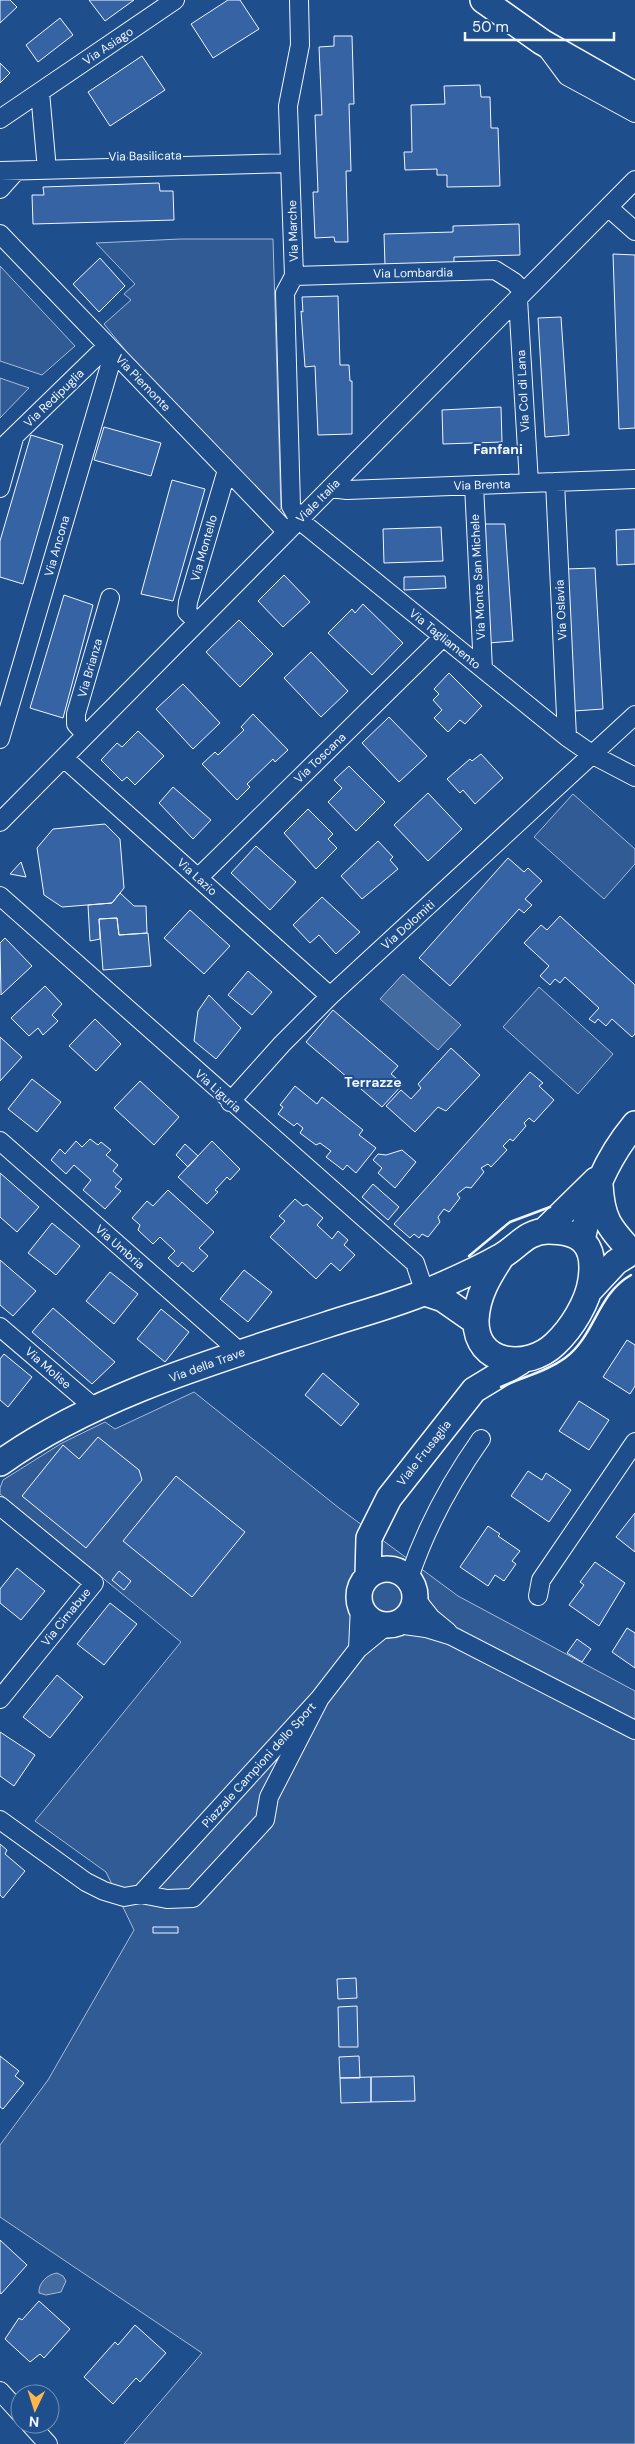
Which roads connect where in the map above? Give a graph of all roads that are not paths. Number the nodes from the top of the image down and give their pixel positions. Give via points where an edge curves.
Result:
1 (175, 0) edge
2 (299, 0) edge
3 (483, 0) edge
4 (542, 42) junction
5 (40, 92) junction
6 (635, 95) edge
7 (635, 113) edge
8 (0, 119) edge
9 (290, 158) junction
10 (46, 159) junction
11 (0, 161) edge
12 (8, 171) edge
13 (635, 180) edge
14 (0, 190) edge
15 (609, 208) junction
16 (635, 231) edge
17 (0, 234) edge
18 (294, 276) junction
19 (521, 296) junction
20 (112, 351) junction
21 (14, 436) junction
22 (0, 450) edge
23 (226, 470) junction
24 (635, 479) edge
25 (555, 482) junction
26 (529, 483) junction
27 (474, 485) junction
28 (0, 488) edge
29 (330, 488) junction
30 (299, 520) junction
31 (287, 532) junction
32 (110, 598) dead end
33 (197, 622) junction
34 (443, 637) junction
35 (483, 669) junction
36 (635, 715) edge
37 (86, 735) junction
38 (567, 737) junction
39 (0, 738) edge
40 (593, 755) junction
41 (64, 758) junction
42 (635, 777) edge
43 (0, 822) edge
44 (198, 878) junction
45 (0, 896) edge
46 (330, 996) junction
47 (230, 1102) junction
48 (635, 1124) edge
49 (0, 1141) edge
50 (600, 1177) junction
51 (544, 1231) junction
52 (585, 1243) junction
53 (634, 1251) edge
54 (502, 1256) junction
55 (590, 1290) junction
56 (426, 1293) junction
57 (0, 1327) edge
58 (478, 1330) junction
59 (240, 1352) junction
60 (520, 1362) junction
61 (474, 1390) junction
62 (96, 1409) junction
63 (481, 1439) dead end
64 (635, 1442) edge
65 (0, 1463) edge
66 (0, 1506) edge
67 (377, 1518) junction
68 (368, 1576) junction
69 (408, 1583) junction
70 (538, 1596) dead end
71 (360, 1607) junction
72 (391, 1625) junction
73 (452, 1636) junction
74 (358, 1649) junction
75 (320, 1698) junction
76 (0, 1699) edge
77 (635, 1730) edge
78 (0, 1820) edge
79 (141, 1894) junction
80 (0, 2391) edge
81 (10, 2402) edge
82 (39, 2434) edge
83 (48, 2444) edge

1 - 5 street, Via Asiago
2 - 9 street, Via Marche via 300,45 288,106
3 - 4 street
4 - 6 street
4 - 7 street via 567,76
5 - 8 street, Via Asiago
5 - 10 street
9 - 10 street, Via Basilicata
9 - 12 street, Via Basilicata
9 - 18 street, Via Marche
10 - 11 street, Via Basilicata
12 - 14 street, Via Basilicata
13 - 15 street, Viale Italia
15 - 16 street
15 - 19 street, Viale Italia
17 - 20 street, Via Piemonte
18 - 19 street, Via Lombardia via 495,270 514,282
18 - 30 street, Via Marche via 285,293 291,506
19 - 26 street, Via Col di Lana
19 - 29 street, Viale Italia
20 - 21 street, Via Redipuglia
20 - 23 street, Via Piemonte
20 - 39 street, Via Ancona
21 - 22 street, Via Redipuglia
21 - 28 street
23 - 31 street, Via Piemonte
23 - 33 street, Via Montello via 188,602 187,612
24 - 25 street, Via Brenta
25 - 26 street, Via Brenta
25 - 38 street, Via Oslavia
26 - 27 street, Via Brenta
27 - 29 street, Via Brenta
27 - 35 street, Via Monte San Michele
29 - 30 street, Viale Italia
30 - 31 street, Viale Italia
30 - 34 street, Via Tagliamento
31 - 33 street, Viale Italia
32 - 37 street, Via Brianza via 76,714 76,724
33 - 37 street, Viale Italia
34 - 35 street, Via Tagliamento
34 - 44 street, Via Toscana
35 - 38 street, Via Tagliamento
36 - 40 street
37 - 41 street, Viale Italia
38 - 40 street, Via Tagliamento
40 - 42 street, Via Tagliamento
40 - 46 street, Via Dolomiti
41 - 43 street, Viale Italia
41 - 44 street, Via Lazio
44 - 46 street, Via Lazio
45 - 47 street, Via Liguria
46 - 47 street, Via Dolomiti
47 - 56 street, Via Liguria via 415,1263
48 - 50 street
49 - 59 street, Via Umbria
50 - 51 street
50 - 52 street via 590,1206
50 - 53 street via 601,1208 606,1223
51 - 52 street, Via della Trave via 568,1232
51 - 54 street, Via della Trave via 527,1236
52 - 53 street, Via della Trave
52 - 55 street via 591,1256
53 - 55 street via 616,1262
54 - 56 street, Via della Trave
54 - 58 street, Via della Trave via 486,1280 479,1300
55 - 60 street via 576,1318 555,1345
56 - 58 street via 443,1299
56 - 59 street, Via della Trave
57 - 62 street, Via Molise
58 - 60 street via 488,1350 503,1359
58 - 61 street
59 - 62 street, Via della Trave
60 - 61 street, Viale Frusaglia
61 - 67 street, Viale Frusaglia via 389,1498
62 - 65 street, Via della Trave via 37,1438
63 - 69 street via 454,1476 421,1540
64 - 70 street via 541,1580
66 - 76 street, Via Cimabue via 94,1583
67 - 68 street, Viale Frusaglia via 369,1538
67 - 69 street via 389,1552
68 - 69 street via 389,1568
68 - 71 street, Viale Frusaglia via 360,1590
69 - 72 street via 413,1609 406,1618
69 - 73 street via 431,1618
71 - 72 street via 375,1623
71 - 74 street, Viale Frusaglia
72 - 73 street via 426,1628
72 - 74 street
73 - 77 street
74 - 75 street
75 - 79 street, Piazzale Campioni dello Sport
75 - 79 street, Piazzale Campioni dello Sport via 269,1797 265,1820 193,1898 167,1899
78 - 79 street via 86,1882 124,1897
80 - 81 street
82 - 83 street

